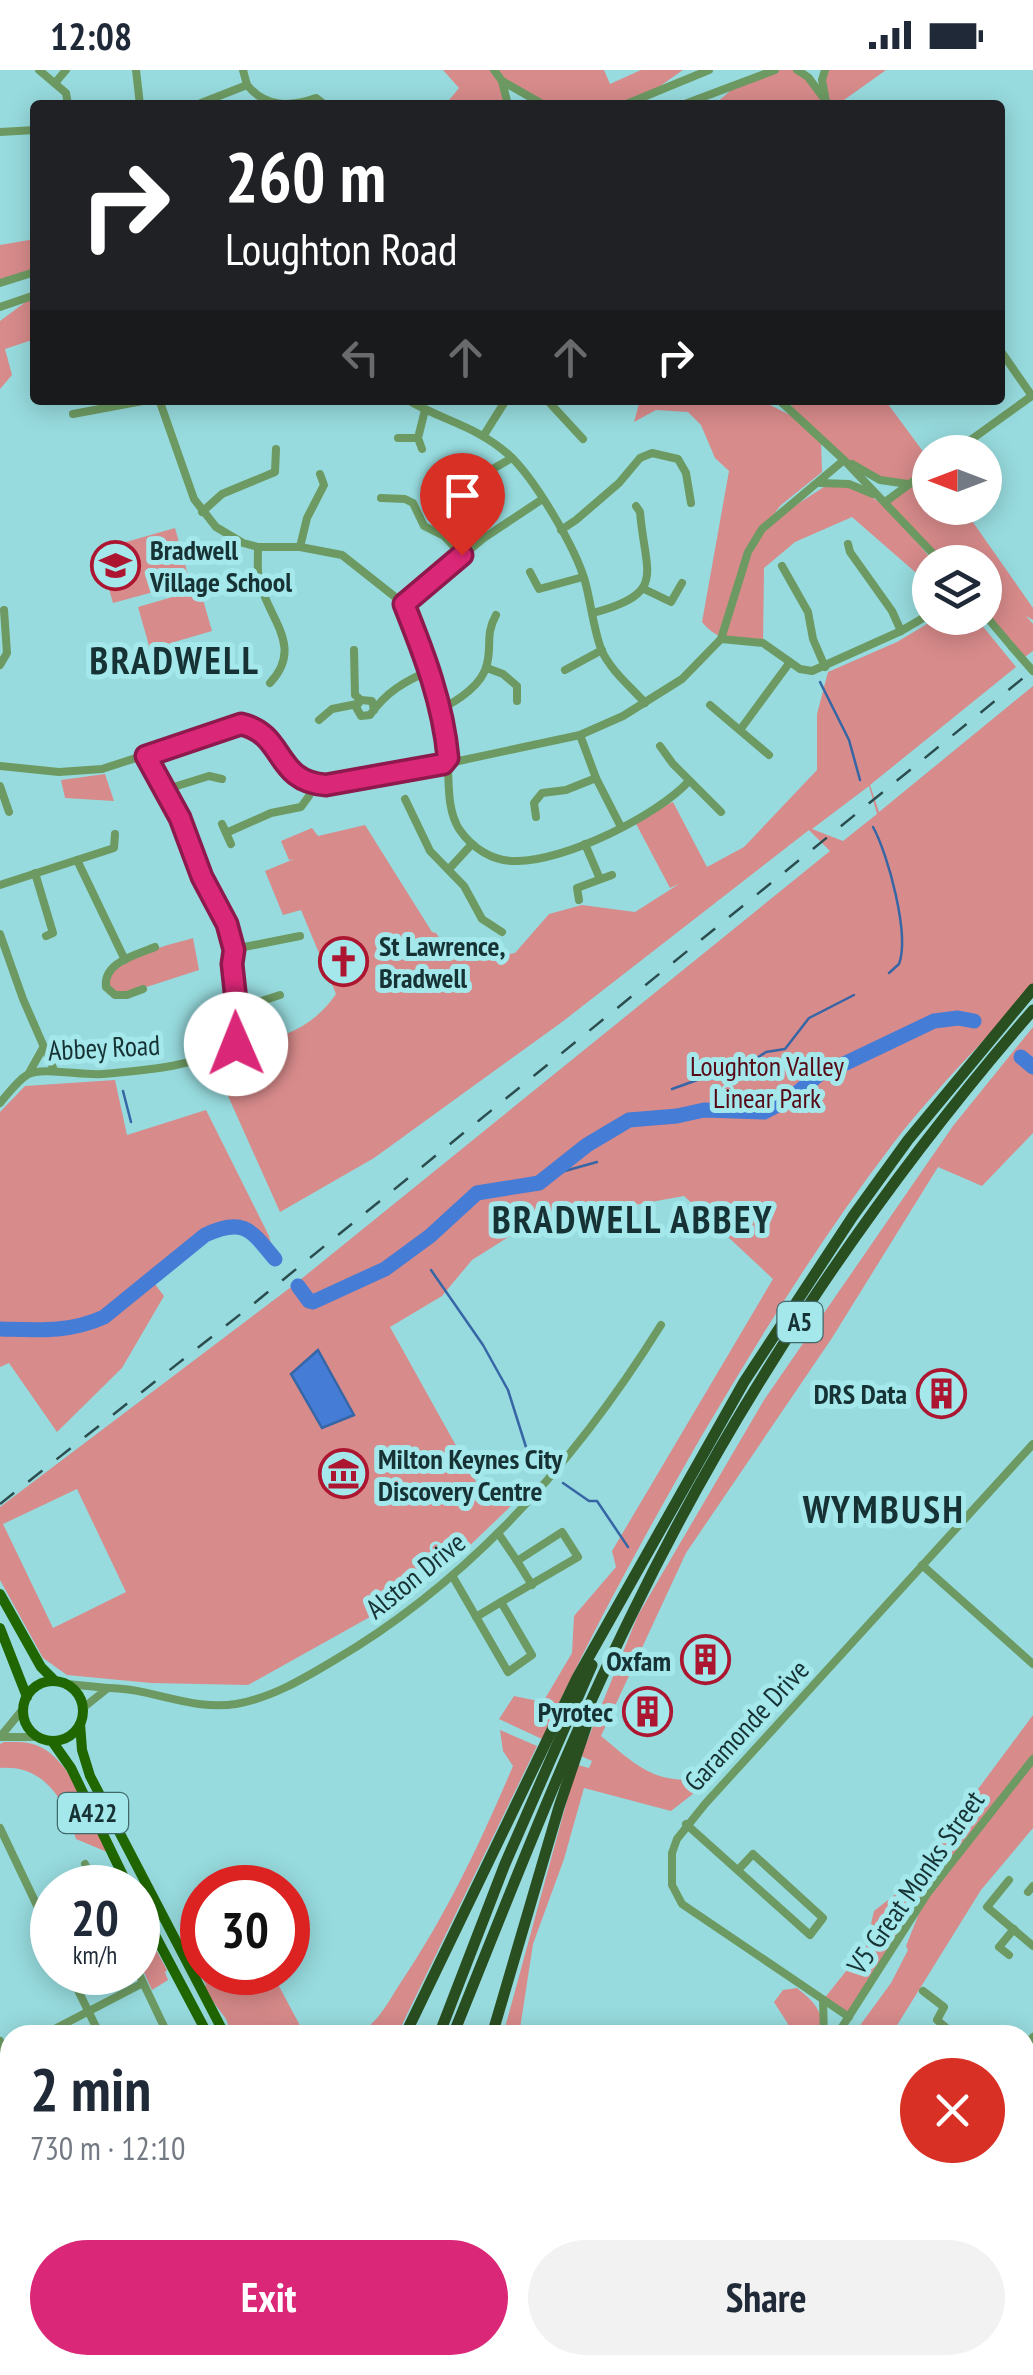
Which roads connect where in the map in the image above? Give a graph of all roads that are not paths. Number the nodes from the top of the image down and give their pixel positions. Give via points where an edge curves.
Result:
1 (39, 70) edge
2 (66, 70) edge
3 (136, 70) edge
4 (244, 70) edge
5 (709, 70) edge
6 (775, 70) edge
7 (797, 70) edge
8 (825, 70) edge
9 (498, 75) edge
10 (54, 83) junction
11 (248, 85) junction
12 (309, 85) dead end
13 (316, 98) junction
14 (67, 100) edge
15 (139, 100) edge
16 (211, 100) edge
17 (264, 100) edge
18 (310, 100) edge
19 (319, 100) edge
20 (506, 100) edge
21 (536, 100) edge
22 (636, 100) edge
23 (695, 100) edge
24 (825, 100) edge
25 (826, 100) edge
26 (30, 130) edge
27 (0, 132) edge
28 (30, 274) edge
29 (0, 283) edge
30 (30, 297) edge
31 (0, 307) edge
32 (1005, 357) edge
33 (1033, 395) edge
34 (121, 405) edge
35 (164, 405) edge
36 (416, 405) edge
37 (503, 405) edge
38 (552, 405) edge
39 (784, 405) edge
40 (425, 410) junction
41 (73, 414) dead end
42 (484, 435) junction
43 (978, 435) edge
44 (398, 438) dead end
45 (418, 438) junction
46 (583, 440) dead end
47 (422, 449) dead end
48 (276, 450) dead end
49 (512, 458) junction
50 (844, 460) junction
51 (320, 474) dead end
52 (465, 475) dead end
53 (912, 482) edge
54 (819, 483) junction
55 (909, 484) junction
56 (381, 498) dead end
57 (542, 500) junction
58 (885, 502) junction
59 (691, 503) dead end
60 (636, 506) dead end
61 (202, 512) junction
62 (561, 530) junction
63 (848, 544) dead end
64 (924, 545) edge
65 (258, 547) junction
66 (300, 547) junction
67 (462, 555) junction
68 (782, 566) dead end
69 (530, 572) dead end
70 (584, 577) junction
71 (682, 582) dead end
72 (644, 588) junction
73 (404, 604) junction
74 (4, 610) dead end
75 (593, 613) junction
76 (496, 615) dead end
77 (2, 622) edge
78 (912, 624) edge
79 (901, 630) junction
80 (1002, 635) edge
81 (721, 639) junction
82 (354, 650) dead end
83 (602, 650) junction
84 (790, 662) junction
85 (0, 665) edge
86 (487, 668) junction
87 (824, 668) junction
88 (431, 670) junction
89 (565, 670) dead end
90 (1033, 671) edge
91 (270, 683) dead end
92 (381, 700) junction
93 (362, 701) junction
94 (517, 702) dead end
95 (645, 703) junction
96 (710, 705) dead end
97 (440, 709) junction
98 (374, 710) junction
99 (320, 720) dead end
100 (740, 730) junction
101 (580, 735) junction
102 (660, 746) dead end
103 (770, 755) dead end
104 (146, 756) junction
105 (448, 763) junction
106 (0, 766) edge
107 (596, 778) junction
108 (222, 779) dead end
109 (689, 781) junction
110 (311, 784) junction
111 (0, 786) edge
112 (164, 790) junction
113 (405, 799) dead end
114 (9, 812) dead end
115 (721, 812) dead end
116 (536, 817) dead end
117 (622, 827) junction
118 (115, 834) dead end
119 (231, 844) dead end
120 (472, 844) junction
121 (585, 844) junction
122 (77, 860) junction
123 (449, 868) junction
124 (35, 874) junction
125 (612, 874) dead end
126 (600, 880) junction
127 (0, 885) edge
128 (579, 900) dead end
129 (502, 932) dead end
130 (0, 934) edge
131 (46, 936) dead end
132 (300, 936) dead end
133 (156, 946) dead end
134 (234, 950) junction
135 (125, 960) junction
136 (143, 988) dead end
137 (1033, 989) edge
138 (280, 994) dead end
139 (237, 1009) junction
140 (1033, 1010) edge
141 (42, 1048) junction
142 (54, 1070) junction
143 (29, 1072) junction
144 (0, 1103) edge
145 (661, 1324) dead end
146 (1033, 1444) edge
147 (498, 1533) junction
148 (518, 1560) junction
149 (922, 1566) junction
150 (453, 1576) junction
151 (532, 1584) junction
152 (0, 1594) edge
153 (501, 1602) junction
154 (619, 1607) junction
155 (476, 1617) junction
156 (0, 1628) edge
157 (609, 1661) junction
158 (1033, 1664) edge
159 (54, 1681) junction
160 (67, 1684) junction
161 (108, 1688) junction
162 (26, 1696) junction
163 (83, 1708) junction
164 (23, 1709) junction
165 (80, 1724) junction
166 (0, 1737) edge
167 (37, 1737) junction
168 (52, 1742) junction
169 (1033, 1759) edge
170 (686, 1824) junction
171 (0, 1828) edge
172 (118, 1865) edge
173 (738, 1870) junction
174 (1009, 1880) dead end
175 (30, 1891) edge
176 (1014, 1930) junction
177 (989, 1938) dead end
178 (160, 1945) edge
179 (1033, 1946) edge
180 (999, 1947) junction
181 (1009, 1955) dead end
182 (923, 1990) dead end
183 (80, 1995) edge
184 (120, 1995) edge
185 (149, 1995) edge
186 (822, 2000) junction
187 (88, 2012) junction
188 (849, 2017) junction
189 (63, 2025) edge
190 (95, 2025) edge
191 (163, 2025) edge
192 (203, 2025) edge
193 (220, 2025) edge
194 (410, 2025) edge
195 (443, 2025) edge
196 (457, 2025) edge
197 (495, 2025) edge
198 (823, 2025) edge
199 (844, 2025) edge
200 (944, 2025) edge

1 - 10 street
2 - 10 street
3 - 15 street
4 - 11 street
5 - 22 street
6 - 23 street
7 - 24 street
8 - 25 street
9 - 20 street
9 - 21 street
10 - 14 street
11 - 16 street
11 - 17 street
12 - 13 street
13 - 18 street
13 - 19 street
26 - 27 street
28 - 29 street
30 - 31 street
32 - 33 street
33 - 43 street
34 - 41 street
35 - 61 street
36 - 40 street
37 - 42 street
38 - 46 street
39 - 50 street
40 - 42 street
40 - 45 street
42 - 49 street
44 - 45 street
45 - 47 street
48 - 61 street via 275,472 222,494
49 - 52 street via 482,475
49 - 57 street
50 - 54 street
50 - 55 street via 880,480
50 - 58 street
51 - 66 street via 324,485
53 - 55 street
54 - 58 street via 849,484
54 - 81 street via 762,529 748,552
55 - 58 street
56 - 67 street via 405,499 424,526
57 - 62 street
57 - 67 street
58 - 64 street
59 - 62 street via 678,459 652,452
60 - 72 street via 648,568
61 - 65 street via 229,536
62 - 70 street
63 - 79 street
65 - 66 street
65 - 91 street via 259,580 285,656
66 - 73 street via 342,555
67 - 73 street
68 - 87 street via 808,612
69 - 70 street via 536,590
70 - 75 street
71 - 72 street via 671,602
72 - 75 street via 630,602
73 - 88 street
74 - 77 street
75 - 83 street
76 - 86 street via 488,629
77 - 85 street via 7,653
78 - 79 street
79 - 87 street
80 - 90 street, bridge
81 - 84 street via 763,643
81 - 95 street
82 - 93 street via 355,695
83 - 89 street
83 - 95 street
84 - 87 street via 800,669
84 - 100 street
86 - 94 street via 516,686
86 - 97 street via 461,699
88 - 92 street
88 - 97 street
92 - 93 street
92 - 98 street
93 - 98 street
93 - 98 street via 362,716
93 - 99 street via 332,708
95 - 101 street
96 - 100 street
97 - 105 street
100 - 103 street
101 - 105 street
101 - 107 street
102 - 109 street
104 - 106 street via 59,772
104 - 110 street via 241,724 256,727 296,778
104 - 112 street
105 - 110 street
105 - 120 street via 451,811
107 - 116 street via 542,793 534,803
107 - 117 street
108 - 112 street via 208,776
109 - 115 street
109 - 117 street via 673,799
110 - 119 street via 301,807 224,828
111 - 114 street
112 - 134 street
113 - 123 street via 430,851
117 - 121 street
118 - 122 street via 114,848
120 - 121 street via 518,862
120 - 123 street
121 - 126 street
122 - 124 street
122 - 135 street
123 - 129 street via 482,919
124 - 127 street
124 - 131 street via 53,933
125 - 126 street
126 - 128 street via 576,888
130 - 141 street
132 - 134 street
133 - 135 street
134 - 139 street
135 - 136 street via 112,967 106,987 115,996
137 - 154 highway, A5 via 852,1216 744,1382
138 - 139 street
139 - 142 street, Abbey Road via 236,1044 188,1066 101,1074
140 - 157 highway, A5 via 828,1278 685,1512
141 - 142 street
141 - 143 street, Abbey Road
142 - 143 street, Abbey Road
143 - 144 street, Abbey Road
145 - 147 street, Alston Drive via 619,1392
146 - 149 street, Garamonde Drive
147 - 148 street
147 - 150 street, Alston Drive
148 - 151 street
148 - 151 street via 562,1532 578,1557
149 - 158 street
149 - 170 street, Garamonde Drive
150 - 155 street
150 - 161 street, Alston Drive via 374,1638 264,1697 191,1704
151 - 153 street
152 - 159 main road
153 - 155 street
153 - 155 street via 532,1656 508,1672
154 - 194 highway via 577,1678
154 - 195 highway, A5 via 535,1793
156 - 162 main road
157 - 196 highway, A5
157 - 197 highway
159 - 160 main road
159 - 162 main road
160 - 161 street, Alston Drive
160 - 163 main road
161 - 163 street
162 - 164 main road
163 - 165 main road
164 - 166 street
164 - 167 main road
165 - 168 main road via 68,1738
165 - 193 main road, A422 via 90,1776
166 - 167 street
167 - 168 main road
168 - 172 main road, A422
169 - 188 street, V5 Great Monks Street via 927,1894
170 - 173 street
170 - 186 street, Garamonde Drive via 671,1869 682,1904
171 - 175 street
173 - 173 street via 810,1936 823,1918 754,1854
174 - 176 street via 987,1906
176 - 179 street
176 - 180 street
177 - 180 street
178 - 192 main road
180 - 181 street
182 - 200 street via 944,2007 938,2020
183 - 187 street
184 - 187 street
185 - 191 street
186 - 188 street, Garamonde Drive
186 - 198 street
187 - 189 street
187 - 190 street
188 - 199 street, V5 Great Monks Street

